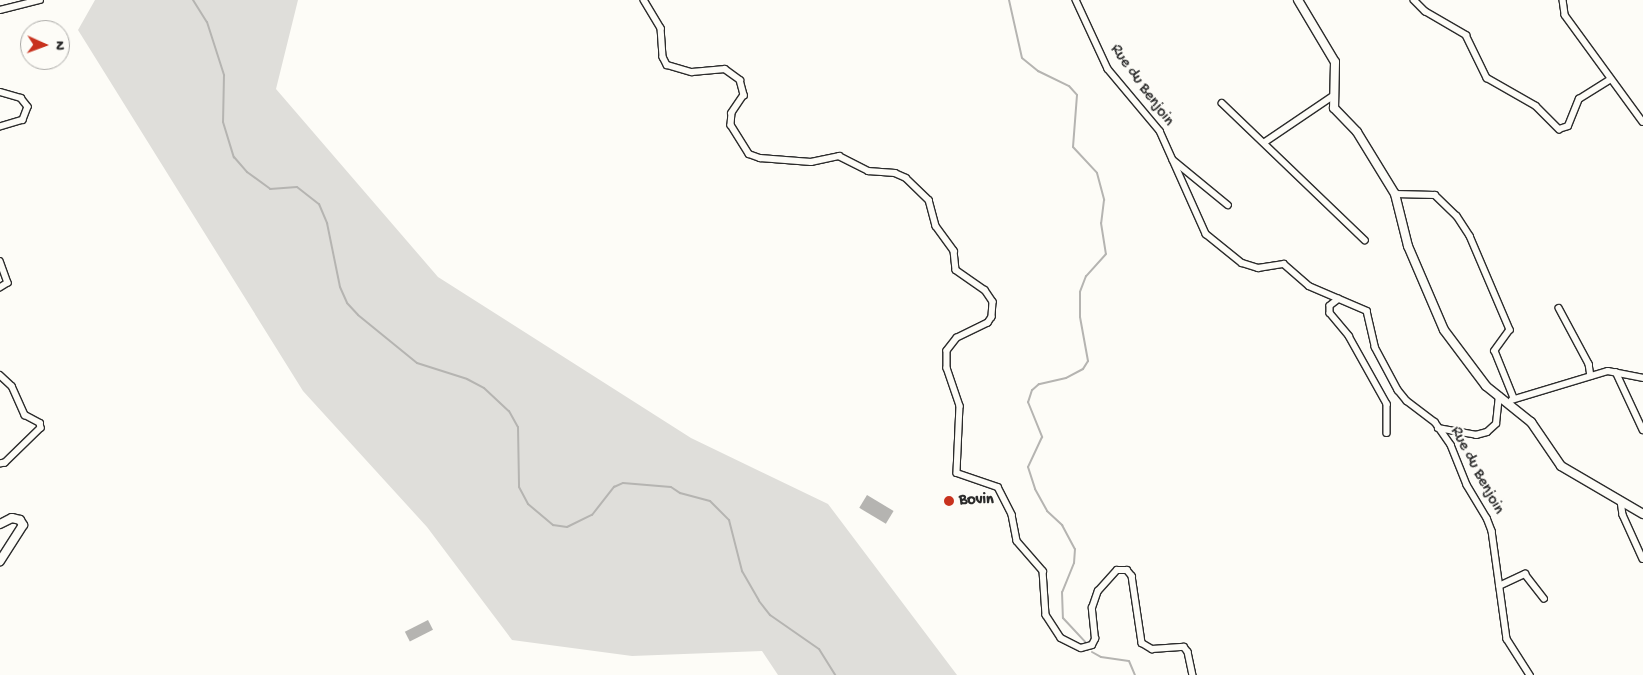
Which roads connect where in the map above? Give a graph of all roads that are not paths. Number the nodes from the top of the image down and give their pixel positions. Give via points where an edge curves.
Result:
1 (40, 0) edge
2 (644, 0) edge
3 (1076, 0) edge
4 (1298, 0) edge
5 (1414, 0) edge
6 (1563, 0) edge
7 (0, 10) edge
8 (1610, 80) junction
9 (0, 92) edge
10 (1333, 96) junction
11 (1222, 103) dead end
12 (1643, 122) edge
13 (0, 127) edge
14 (1265, 142) junction
15 (1173, 160) junction
16 (1395, 194) junction
17 (1228, 205) dead end
18 (1365, 240) dead end
19 (0, 261) edge
20 (0, 288) edge
21 (1339, 299) junction
22 (1559, 308) dead end
23 (1616, 372) junction
24 (0, 375) edge
25 (1591, 376) junction
26 (1643, 378) edge
27 (1499, 396) junction
28 (1512, 401) junction
29 (1437, 428) junction
30 (1643, 430) edge
31 (1387, 433) dead end
32 (0, 464) edge
33 (1621, 501) junction
34 (1643, 514) edge
35 (0, 524) edge
36 (1643, 560) edge
37 (0, 562) edge
38 (1500, 586) junction
39 (1544, 598) dead end
40 (1193, 675) edge
41 (1530, 675) edge

1 - 7 street
2 - 40 street via 660,28 662,57 667,65 692,72 725,69 740,80 744,95 732,113 730,125 750,154 760,158 811,162 839,156 868,171 894,173 906,178 929,200 938,231 954,251 956,270 985,290 993,302 992,317 988,323 957,338 948,351 948,368 960,406 957,473 998,487 1012,515 1017,541 1043,571 1046,615 1060,638 1081,648 1093,643 1092,608 1098,591 1113,574 1127,570 1133,579 1142,643 1152,649 1184,647
3 - 15 street, Rue du Benjoin via 1102,59 1160,131
4 - 10 street via 1335,62 1337,76
5 - 8 street via 1425,11 1466,35 1487,78 1536,106 1559,129 1568,126 1579,99
6 - 8 street via 1564,15
8 - 12 street
9 - 13 street via 21,98 28,107 23,120
10 - 14 street
10 - 16 street via 1334,108 1357,132
11 - 14 street
14 - 18 street
15 - 17 street, Rue du Benjoin
15 - 21 street, Rue du Benjoin via 1200,227 1236,260 1258,268 1284,264 1308,286
16 - 27 street via 1408,246 1444,330 1480,378
16 - 28 street via 1435,195 1457,216 1470,236 1510,330 1496,352
19 - 20 street via 8,283
21 - 29 street, Rue du Benjoin via 1367,311 1375,348 1400,394
21 - 31 street via 1330,306 1330,313 1349,336 1387,404
22 - 25 street via 1589,364
23 - 25 street
23 - 26 street
23 - 30 street
24 - 32 street via 12,386 25,415 40,423 41,428 6,463
25 - 28 street
27 - 28 street
27 - 29 street, Rue du Benjoin via 1496,424 1487,432 1476,435
28 - 33 street via 1531,422 1561,466
29 - 38 street, Rue du Benjoin via 1451,445 1467,485 1487,518
33 - 34 street
33 - 36 street via 1623,515
35 - 37 street via 12,518 20,520 23,525
38 - 39 street via 1525,574
38 - 41 street, Rue du Benjoin via 1508,639

